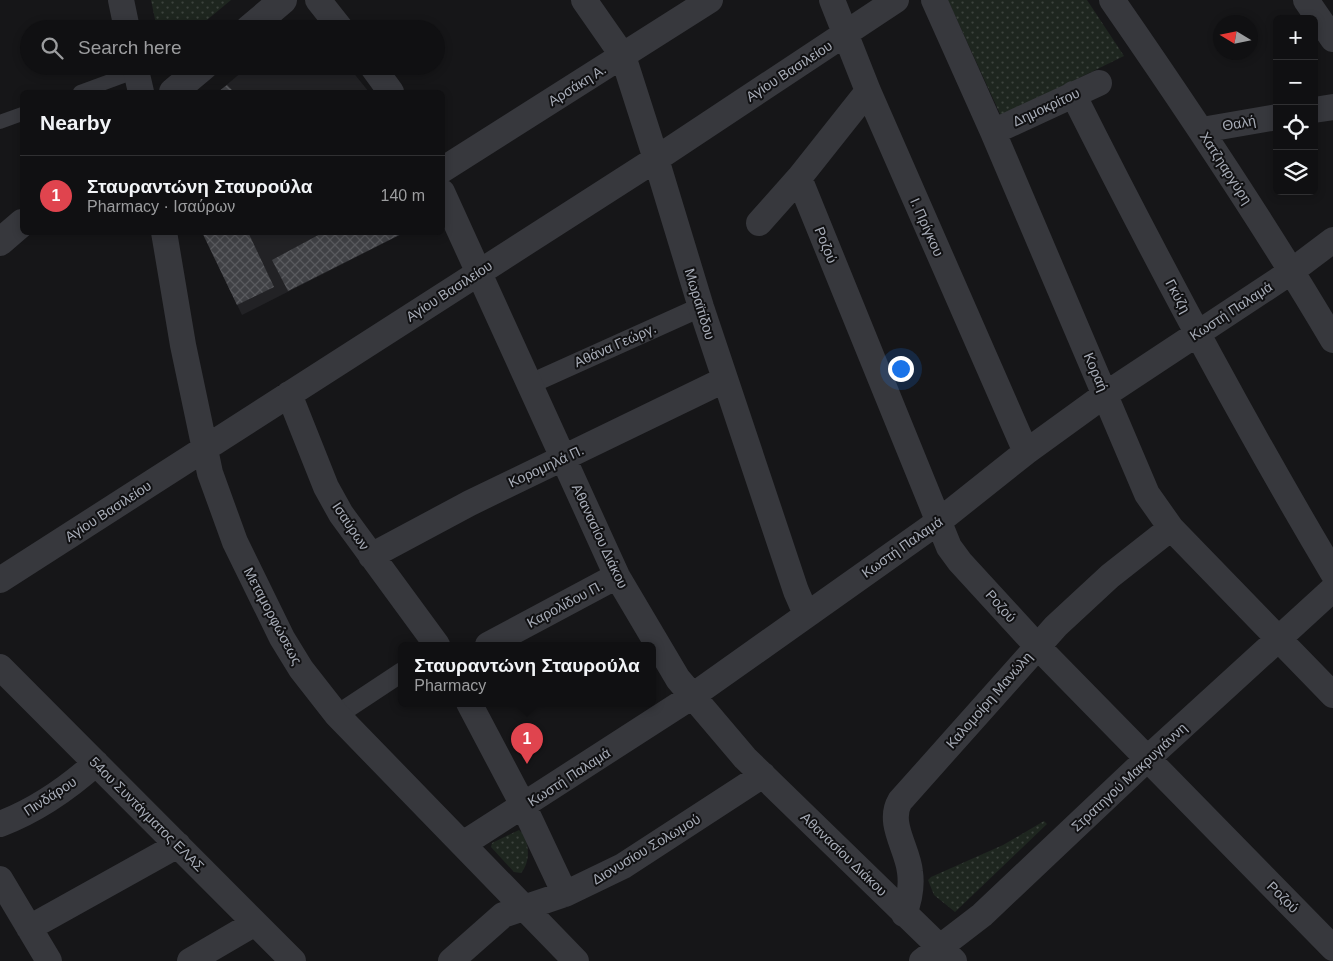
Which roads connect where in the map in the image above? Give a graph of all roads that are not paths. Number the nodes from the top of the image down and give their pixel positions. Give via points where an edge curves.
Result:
1 (121, 0) edge
2 (283, 0) edge
3 (318, 0) edge
4 (584, 0) edge
5 (710, 0) edge
6 (832, 0) edge
7 (896, 0) edge
8 (934, 0) edge
9 (1112, 0) edge
10 (1306, 0) edge
11 (125, 20) edge
12 (260, 20) edge
13 (335, 20) edge
14 (846, 33) junction
15 (1333, 39) edge
16 (623, 56) junction
17 (193, 75) edge
18 (379, 75) edge
19 (138, 77) edge
20 (1099, 83) dead end
21 (88, 90) edge
22 (175, 90) edge
23 (390, 90) edge
24 (868, 91) junction
25 (1073, 94) junction
26 (1333, 107) edge
27 (1318, 109) edge
28 (20, 115) edge
29 (1273, 118) edge
30 (0, 122) edge
31 (1202, 130) junction
32 (993, 132) junction
33 (656, 159) junction
34 (445, 168) edge
35 (799, 178) junction
36 (445, 199) edge
37 (759, 223) dead end
38 (20, 224) edge
39 (165, 235) edge
40 (1333, 240) edge
41 (0, 242) edge
42 (1292, 271) junction
43 (478, 272) junction
44 (700, 307) junction
45 (1197, 333) junction
46 (1333, 340) edge
47 (724, 380) junction
48 (530, 384) junction
49 (289, 394) junction
50 (1106, 394) junction
51 (205, 449) junction
52 (1026, 452) junction
53 (564, 457) junction
54 (938, 522) junction
55 (1171, 528) junction
56 (371, 556) junction
57 (1333, 573) edge
58 (617, 576) junction
59 (0, 580) edge
60 (1333, 589) edge
61 (806, 614) junction
62 (1279, 639) junction
63 (435, 642) edge
64 (494, 642) edge
65 (1037, 646) junction
66 (0, 666) edge
67 (398, 675) edge
68 (1333, 695) edge
69 (691, 697) junction
70 (472, 707) edge
71 (337, 715) junction
72 (1147, 759) junction
73 (96, 763) junction
74 (763, 775) junction
75 (524, 807) junction
76 (0, 824) edge
77 (463, 844) junction
78 (178, 845) junction
79 (0, 879) edge
80 (564, 894) junction
81 (523, 906) junction
82 (904, 914) junction
83 (254, 923) junction
84 (29, 928) junction
85 (1333, 948) edge
86 (939, 957) edge
87 (48, 961) edge
88 (190, 961) edge
89 (293, 961) edge
90 (451, 961) edge
91 (576, 961) edge

1 - 11 street
2 - 12 street
3 - 13 street
4 - 16 street, Μωραϊτίδου
5 - 16 street, Αρσάκη Α.
6 - 14 street, Ι. Πρίγκου
7 - 14 street, Αγίου Βασιλείου
8 - 32 street, Κοραή
9 - 31 street, Χατζηαργύρη
10 - 15 street
14 - 24 street, Ι. Πρίγκου
14 - 33 street, Αγίου Βασιλείου
16 - 33 street, Μωραϊτίδου
16 - 34 street, Αρσάκη Α.
17 - 22 street
18 - 23 street
19 - 21 lane
20 - 25 street, Δημοκρίτου
24 - 35 street
24 - 52 street, Ι. Πρίγκου
25 - 32 street, Δημοκρίτου
25 - 45 street, Γκύζη
26 - 27 street
28 - 30 lane
29 - 31 street, Θαλή
31 - 42 street, Χατζηαργύρη
32 - 50 street, Κοραή
33 - 43 street, Αγίου Βασιλείου
33 - 44 street, Μωραϊτίδου
35 - 37 street
35 - 54 street, Ροζού
36 - 43 street, Αθανασίου Διάκου
38 - 41 street
39 - 51 street, Μεταμορφώσεως
40 - 42 street, Κωστή Παλαμά
42 - 45 street, Κωστή Παλαμά
42 - 46 street, Χατζηαργύρη
43 - 48 street, Αθανασίου Διάκου
43 - 49 street, Αγίου Βασιλείου
44 - 47 street, Μωραϊτίδου
44 - 48 street, Αθάνα Γεώργ.
45 - 50 street, Κωστή Παλαμά
45 - 57 street, Γκύζη
47 - 53 street, Κορομηλά Π.
47 - 61 street, Μωραϊτίδου
48 - 53 street, Αθανασίου Διάκου
49 - 51 street, Αγίου Βασιλείου
49 - 56 street, Ισαύρων via 326,487 340,514
50 - 52 street, Κωστή Παλαμά
50 - 55 street, Κοραή via 1142,483
51 - 59 street, Αγίου Βασιλείου
51 - 71 street, Μεταμορφώσεως via 226,520 260,596 301,668
52 - 54 street, Κωστή Παλαμά
53 - 56 street, Κορομηλά Π.
53 - 58 street, Αθανασίου Διάκου
54 - 61 street, Κωστή Παλαμά
54 - 65 street, Ροζού via 960,562
55 - 62 street, Κοραή
55 - 65 street, Καλομοίρη Μανώλη via 1083,600
56 - 63 street, Ισαύρων
58 - 64 street, Καρολίδου Π.
58 - 69 street, Αθανασίου Διάκου
60 - 62 street, Στρατηγού Μακρυγιάννη
61 - 69 street, Κωστή Παλαμά
62 - 68 street, Κοραή
62 - 72 street, Στρατηγού Μακρυγιάννη
65 - 72 street, Ροζού
65 - 82 street, Καλομοίρη Μανώλη via 897,806 896,823 911,874
66 - 73 street, 54ου Συντάγματος ΕΛΑΣ
67 - 71 street
69 - 74 street, Αθανασίου Διάκου
69 - 75 street, Κωστή Παλαμά
70 - 75 street
71 - 77 street, Μεταμορφώσεως
72 - 85 street, Ροζού
72 - 86 street, Στρατηγού Μακρυγιάννη
73 - 76 street, Πινδάρου via 70,787 23,815
73 - 78 street, 54ου Συντάγματος ΕΛΑΣ
74 - 80 street, Διονυσίου Σολωμού via 623,866
74 - 82 street, Αθανασίου Διάκου
75 - 77 street, Κωστή Παλαμά
75 - 80 street
77 - 81 street, Μεταμορφώσεως
78 - 83 street, 54ου Συντάγματος ΕΛΑΣ
78 - 84 street
79 - 84 street
80 - 81 street, Διονυσίου Σολωμού
81 - 90 street, Διονυσίου Σολωμού via 498,918
81 - 91 street, Μεταμορφώσεως
82 - 86 street, Αθανασίου Διάκου
83 - 88 street
83 - 89 street, 54ου Συντάγματος ΕΛΑΣ
84 - 87 street

